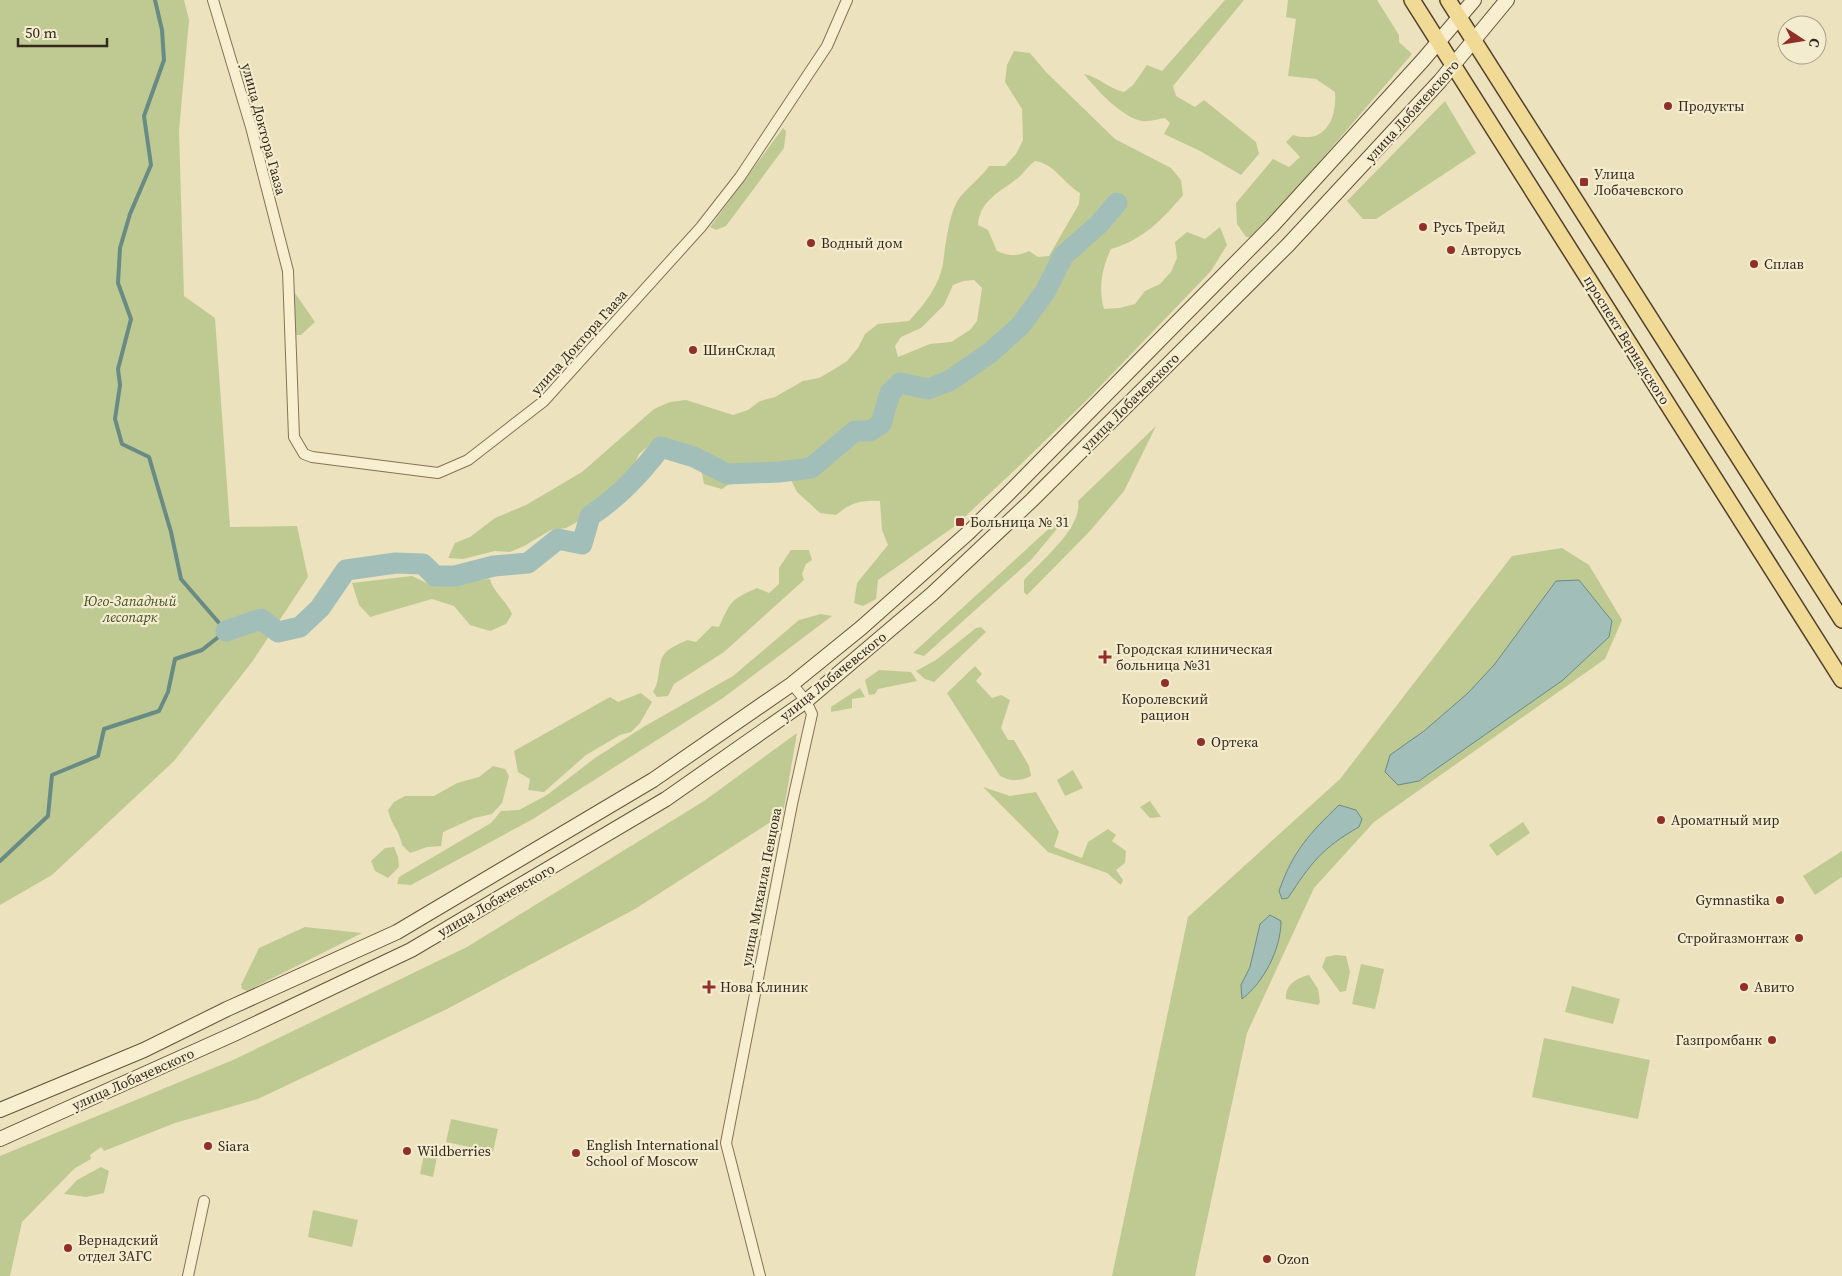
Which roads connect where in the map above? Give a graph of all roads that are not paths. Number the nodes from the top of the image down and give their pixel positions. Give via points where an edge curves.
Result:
1 (213, 0) edge
2 (847, 0) edge
3 (1412, 0) edge
4 (1448, 0) edge
5 (1474, 0) edge
6 (1507, 0) edge
7 (1459, 17) junction
8 (1474, 40) junction
9 (1437, 42) junction
10 (1453, 65) junction
11 (1842, 620) edge
12 (1842, 680) edge
13 (792, 684) junction
14 (806, 701) junction
15 (0, 1110) edge
16 (0, 1139) edge
17 (204, 1201) dead end
18 (188, 1276) edge
19 (760, 1276) edge

1 - 2 street, улица Доктора Гааза via 251,127 288,271 294,437 304,454 312,457 438,472 468,460 544,402 701,227 740,177 827,46
3 - 9 main road, проспект Вернадского
4 - 7 main road
5 - 7 main road, улица Лобачевского
6 - 8 main road, улица Лобачевского
7 - 8 main road
7 - 9 main road, улица Лобачевского
8 - 10 main road, улица Лобачевского
8 - 11 main road
9 - 10 main road, проспект Вернадского
9 - 13 main road, улица Лобачевского via 1272,226 1008,494 861,628
10 - 12 main road, проспект Вернадского
10 - 14 main road, улица Лобачевского via 1288,246 1032,500 932,594
13 - 14 street
13 - 15 main road, улица Лобачевского via 653,780 397,932 144,1050
14 - 16 main road, улица Лобачевского via 666,799 411,950
14 - 19 street, улица Михаила Певцова via 812,714 726,1143
17 - 18 street

